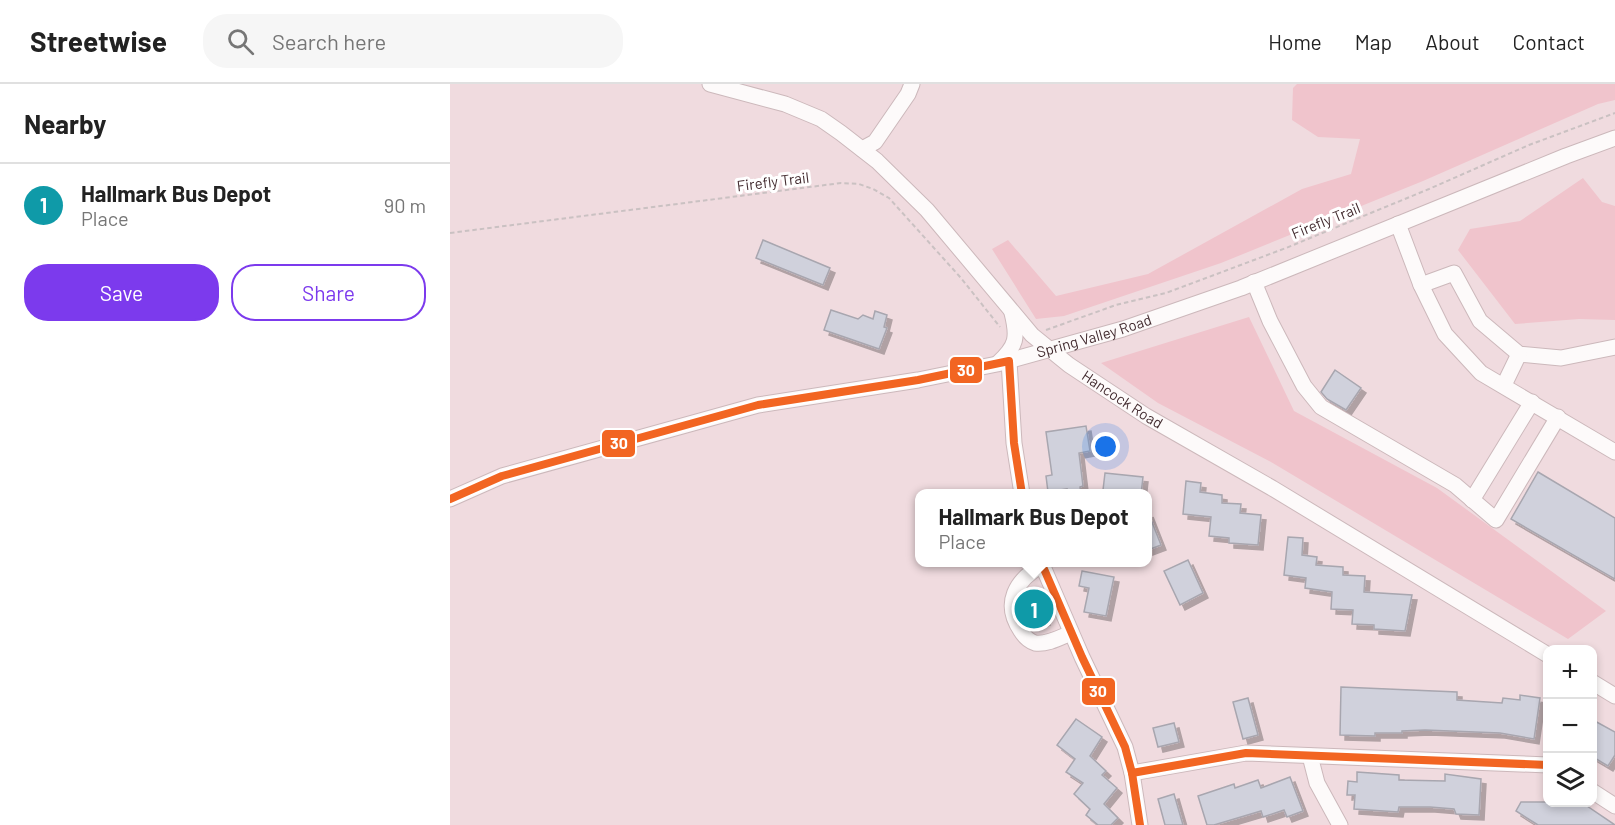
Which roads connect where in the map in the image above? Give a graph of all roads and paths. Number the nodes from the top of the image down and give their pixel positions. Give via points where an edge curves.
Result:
1 (710, 84) edge
2 (912, 84) edge
3 (1615, 113) edge
4 (1615, 138) edge
5 (862, 149) junction
6 (1398, 224) junction
7 (450, 233) edge
8 (1254, 282) junction
9 (1422, 285) junction
10 (1012, 313) junction
11 (1039, 333) dead end
12 (1016, 338) junction
13 (1615, 347) edge
14 (1051, 350) junction
15 (1519, 354) junction
16 (1003, 363) junction
17 (1504, 385) junction
18 (1532, 402) junction
19 (1558, 417) junction
20 (1615, 452) edge
21 (1021, 489) edge
22 (450, 499) edge
23 (1472, 500) junction
24 (1038, 567) edge
25 (1043, 567) edge
26 (1047, 606) dead end
27 (1020, 616) dead end
28 (1071, 633) junction
29 (1543, 652) edge
30 (1597, 685) edge
31 (1615, 696) edge
32 (1310, 756) junction
33 (1543, 765) edge
34 (1132, 773) junction
35 (1597, 794) edge
36 (1615, 806) edge
37 (1140, 825) edge
38 (1340, 825) edge

1 - 5 street, Hancock Road via 785,104 821,119
2 - 5 street via 875,142
3 - 11 path, Firefly Trail via 1529,145 1286,248 1166,293 1116,305
4 - 6 street, Spring Valley Road
5 - 10 street, Hancock Road via 927,210
6 - 8 street, Spring Valley Road
6 - 9 street
7 - 12 path, Firefly Trail via 841,183 859,184 889,198 1010,340
8 - 14 street, Spring Valley Road via 1178,311
8 - 23 street via 1304,386 1321,407 1455,485
9 - 15 street via 1454,273 1480,321
9 - 17 street via 1445,334 1481,372
10 - 12 street
10 - 14 street, Hancock Road
12 - 16 street
13 - 15 street via 1562,358
14 - 16 street, Spring Valley Road
14 - 29 street, Hancock Road via 1146,416
15 - 17 street
16 - 21 street
16 - 22 street, Spring Valley Road via 758,405 502,476
17 - 18 street
18 - 19 street
18 - 23 street
19 - 20 street
19 - 23 street via 1496,520
24 - 28 street via 1022,579 1012,602 1017,625 1024,637 1034,643
25 - 28 street
26 - 27 path
28 - 34 street via 1121,737
30 - 31 street
32 - 33 street
32 - 34 street via 1246,753
32 - 38 street via 1317,783
34 - 37 street
35 - 36 street

